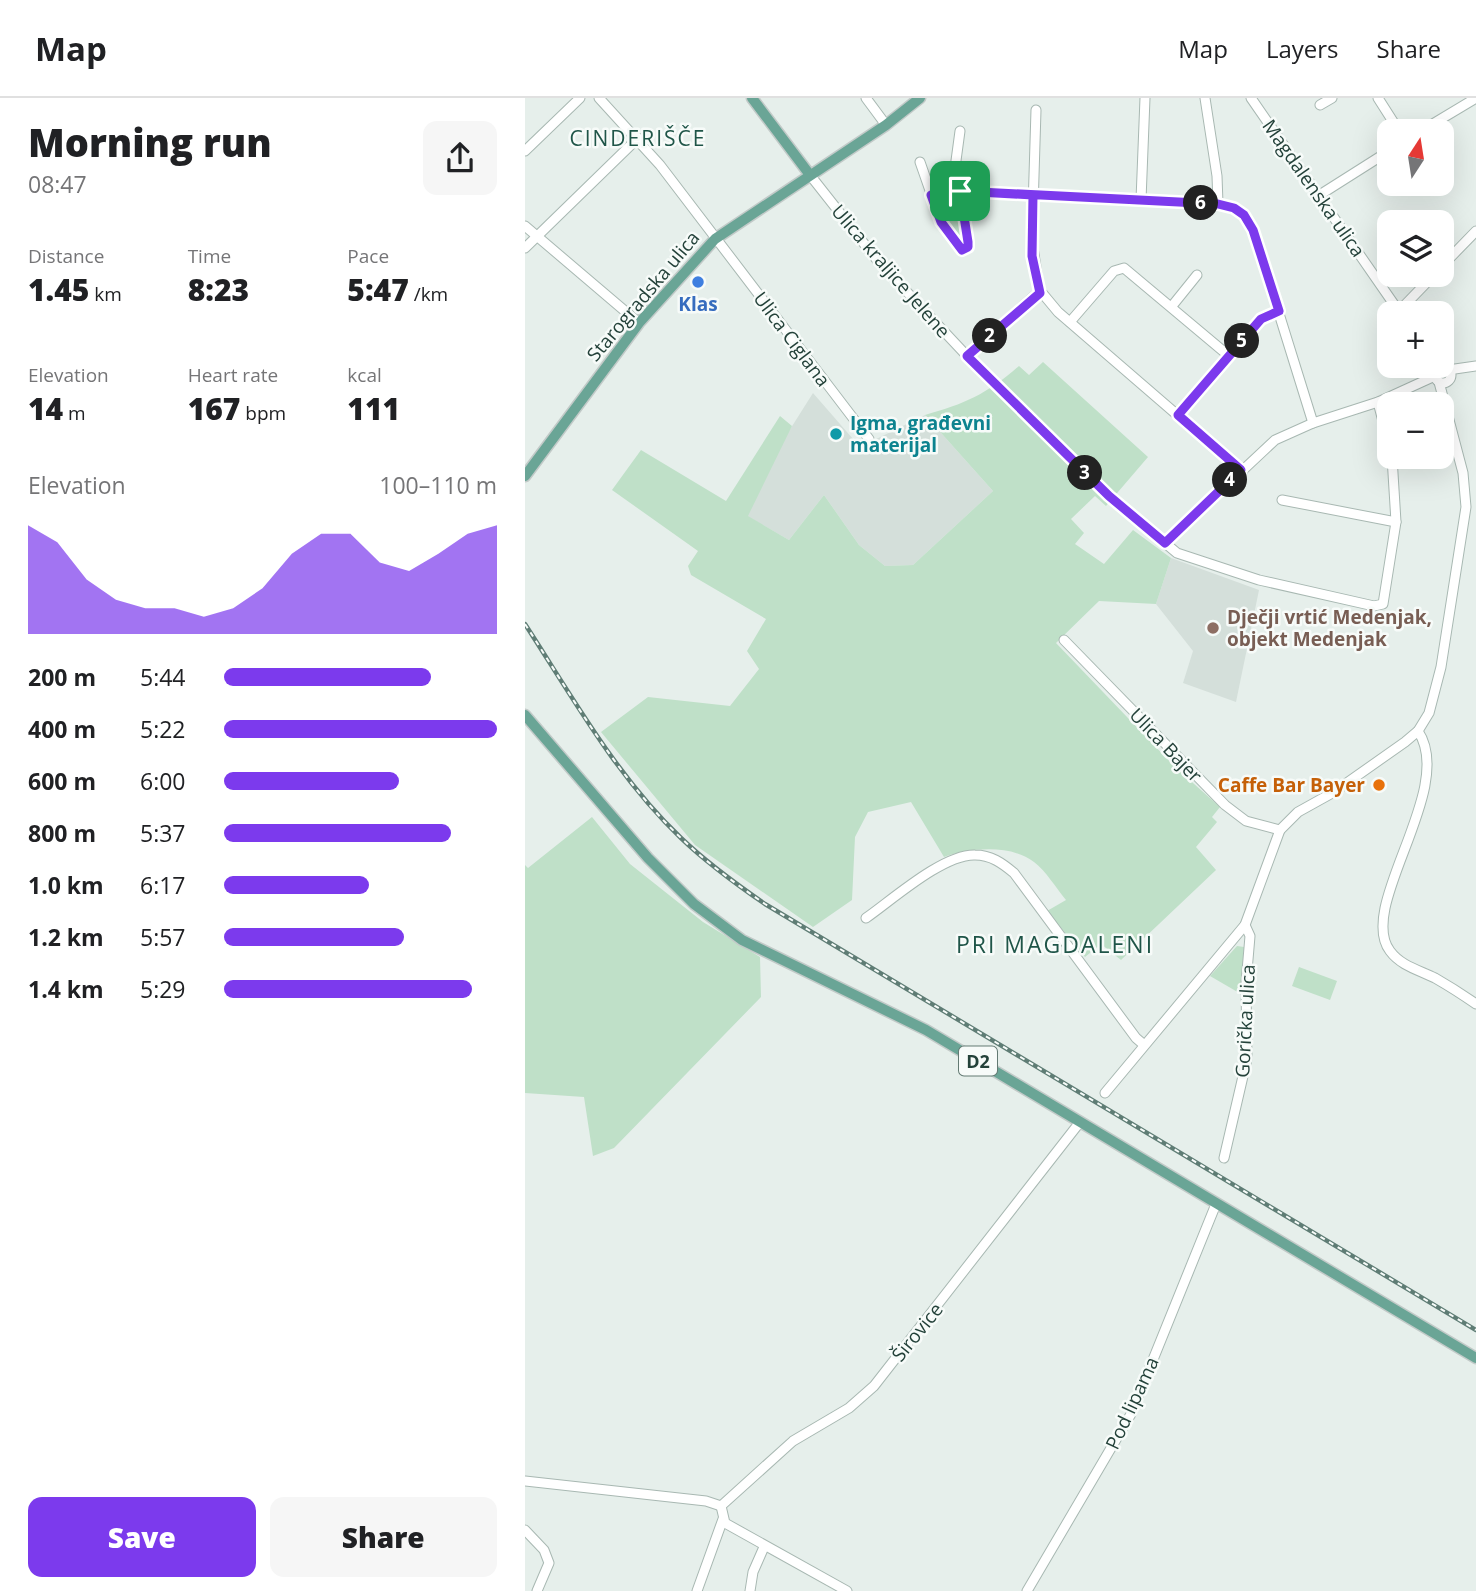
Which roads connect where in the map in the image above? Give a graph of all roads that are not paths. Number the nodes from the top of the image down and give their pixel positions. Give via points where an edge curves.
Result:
1 (580, 98) edge
2 (599, 98) edge
3 (753, 98) edge
4 (866, 98) edge
5 (920, 98) edge
6 (1145, 98) edge
7 (1205, 98) edge
8 (1251, 98) edge
9 (1332, 98) edge
10 (1378, 98) edge
11 (1476, 98) edge
12 (1320, 105) dead end
13 (1036, 110) dead end
14 (1391, 119) edge
15 (1441, 119) edge
16 (886, 125) junction
17 (960, 131) dead end
18 (638, 138) junction
19 (525, 151) edge
20 (1377, 159) edge
21 (920, 162) dead end
22 (810, 174) junction
23 (960, 191) junction
24 (931, 195) junction
25 (1033, 195) junction
26 (1318, 196) junction
27 (1141, 200) junction
28 (1218, 204) junction
29 (525, 226) edge
30 (1476, 231) edge
31 (535, 235) junction
32 (715, 239) junction
33 (525, 248) edge
34 (1454, 254) edge
35 (1197, 275) dead end
36 (1423, 287) edge
37 (1040, 293) junction
38 (1391, 301) edge
39 (1409, 301) edge
40 (1172, 306) junction
41 (1279, 311) junction
42 (1070, 322) junction
43 (639, 323) junction
44 (967, 356) junction
45 (1229, 356) junction
46 (1473, 367) edge
47 (1454, 371) edge
48 (1433, 378) edge
49 (1441, 378) edge
50 (1403, 392) edge
51 (1377, 402) edge
52 (1178, 415) junction
53 (1313, 423) junction
54 (869, 439) dead end
55 (1393, 469) edge
56 (1241, 470) junction
57 (525, 476) edge
58 (1282, 500) dead end
59 (1396, 522) junction
60 (1165, 543) junction
61 (1064, 640) dead end
62 (525, 715) edge
63 (1418, 731) junction
64 (1280, 830) junction
65 (866, 918) dead end
66 (1245, 925) junction
67 (1476, 1004) edge
68 (1143, 1044) junction
69 (1105, 1093) dead end
70 (1080, 1122) junction
71 (1224, 1158) dead end
72 (1216, 1204) junction
73 (1476, 1358) edge
74 (525, 1481) edge
75 (721, 1506) junction
76 (723, 1519) junction
77 (525, 1530) edge
78 (764, 1546) junction
79 (537, 1591) edge
80 (697, 1591) edge
81 (750, 1591) edge
82 (847, 1591) edge
83 (1027, 1591) edge

1 - 19 street
2 - 18 street
3 - 22 main road
4 - 16 street
5 - 16 main road, Starogradska ulica
6 - 27 street
7 - 28 street
8 - 26 street, Magdalenska ulica
9 - 12 street
10 - 14 street
11 - 15 street
13 - 25 street
16 - 22 main road, Starogradska ulica
17 - 23 street via 955,169
18 - 31 street
18 - 32 street
20 - 26 street
21 - 24 street
22 - 32 main road, Starogradska ulica
22 - 44 street, Ulica kraljice Jelene via 877,260
23 - 24 street
23 - 24 street via 968,242 962,250 941,222
23 - 25 street
25 - 27 street
25 - 37 street via 1032,256
26 - 38 street, Magdalenska ulica
27 - 28 street
28 - 41 street via 1234,208 1250,223
29 - 31 street
30 - 34 street
31 - 33 street
31 - 43 street
32 - 43 main road, Starogradska ulica
32 - 54 street, Ulica Ciglana
35 - 40 street
36 - 39 street
37 - 42 street
37 - 44 street
40 - 42 street via 1121,268
40 - 45 street
41 - 45 street via 1261,319
41 - 53 street
42 - 52 street
43 - 57 main road, Starogradska ulica
44 - 60 street, Ulica kraljice Jelene via 1109,496
45 - 52 street
46 - 47 street
48 - 50 street
49 - 63 street, Gorička ulica via 1463,473 1465,515 1439,676 1433,703
51 - 53 street
52 - 56 street
53 - 56 street via 1275,440
55 - 59 street
56 - 60 street
58 - 59 street
59 - 60 street, Ulica kraljice Jelene via 1380,606 1227,571 1177,553
61 - 64 street, Ulica Bajer via 1225,806 1246,821
62 - 70 main road, D2 via 648,858 717,922 761,951 926,1030
63 - 64 street, Gorička ulica via 1354,779 1298,812
63 - 67 street via 1425,742 1418,816 1382,916 1383,938 1391,954 1405,965 1447,984
64 - 66 street, Gorička ulica
65 - 68 street via 953,860 971,854 999,861 1014,873
66 - 68 street, Gorička ulica
66 - 71 street, Gorička ulica via 1250,936 1247,1059
68 - 69 street, Gorička ulica
70 - 72 main road, D2
70 - 75 street, Širovice via 874,1386 849,1408 793,1441
72 - 73 main road, D2
72 - 83 street, Pod lipama via 1131,1414
74 - 75 street
75 - 76 street
76 - 78 street
76 - 80 street
77 - 79 street via 544,1550 549,1563
78 - 81 street
78 - 82 street

